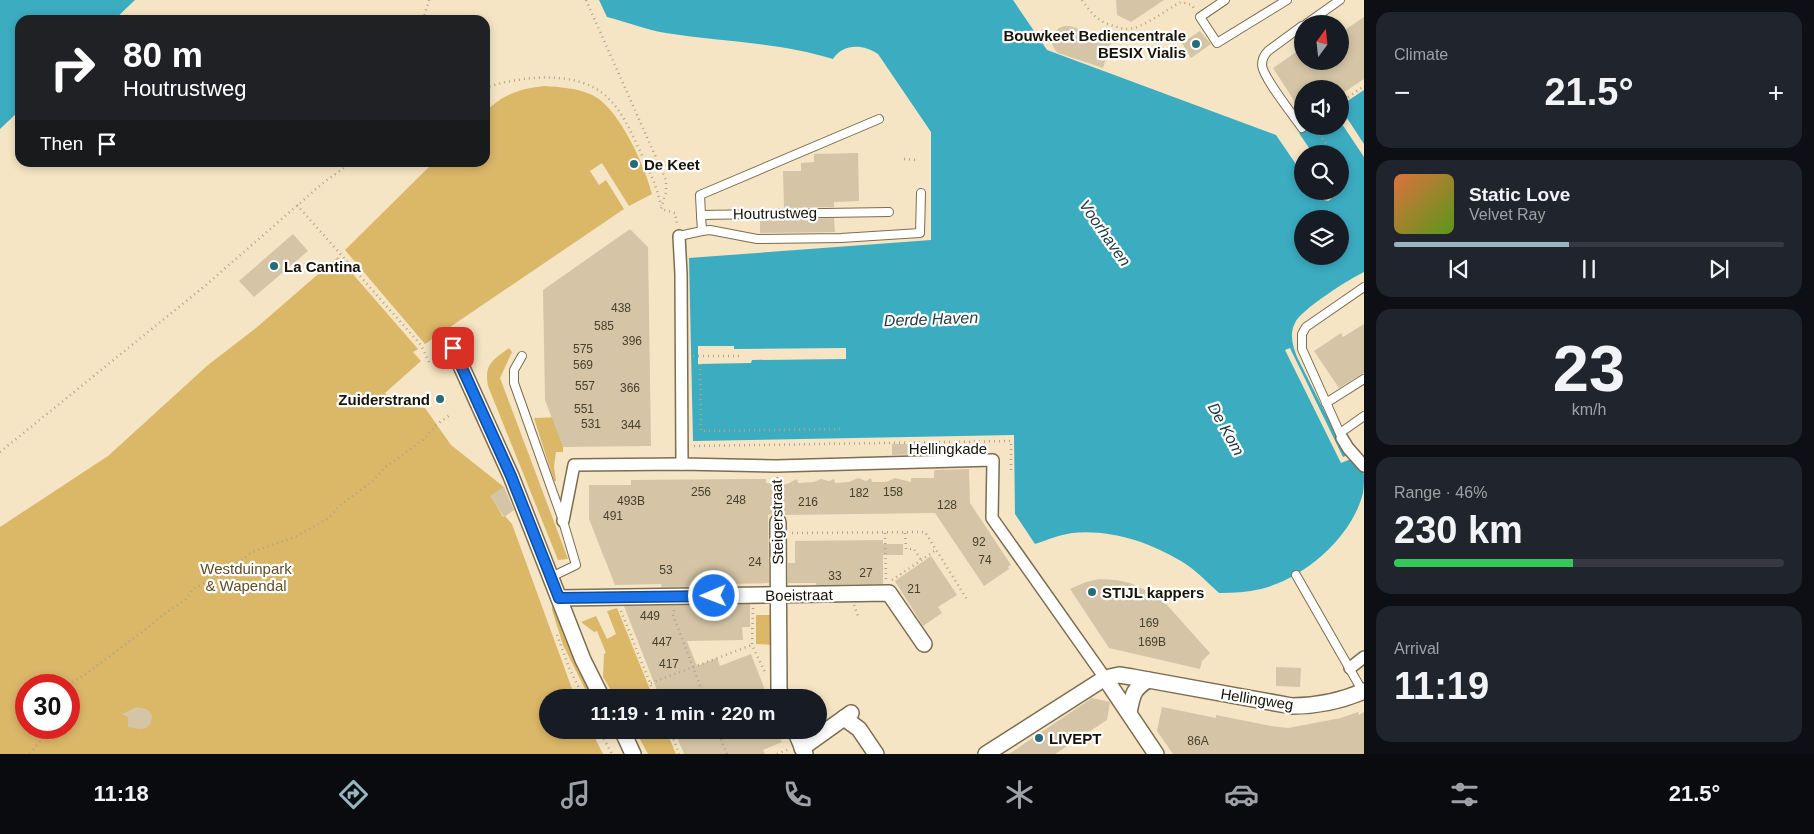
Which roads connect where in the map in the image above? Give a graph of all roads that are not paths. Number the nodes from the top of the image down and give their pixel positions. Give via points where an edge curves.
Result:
1 (1226, 0) edge
2 (1287, 0) edge
3 (1340, 0) edge
4 (1319, 15) edge
5 (1294, 32) edge
6 (1294, 116) edge
7 (879, 118) dead end
8 (921, 193) dead end
9 (889, 212) dead end
10 (701, 215) junction
11 (702, 231) junction
12 (679, 236) joint
13 (1364, 288) edge
14 (453, 348) dead end
15 (522, 356) dead end
16 (1364, 379) edge
17 (1326, 402) junction
18 (1364, 416) edge
19 (1341, 435) junction
20 (682, 464) junction
21 (1364, 466) edge
22 (564, 521) junction
23 (778, 528) road end
24 (1296, 576) dead end
25 (551, 577) junction
26 (778, 596) junction
27 (559, 598) junction
28 (924, 644) dead end
29 (1364, 657) edge
30 (1350, 668) junction
31 (1105, 678) junction
32 (1148, 680) junction
33 (598, 689) edge
34 (781, 689) edge
35 (1364, 691) edge
36 (1129, 712) junction
37 (626, 739) edge
38 (799, 739) edge
39 (804, 751) edge
40 (633, 754) edge
41 (876, 754) edge
42 (986, 754) edge
43 (1156, 754) edge

1 - 2 lane via 1200,18 1217,43
3 - 4 lane
5 - 6 lane via 1268,50 1262,63 1266,76
7 - 10 lane via 700,195
8 - 11 lane via 920,233 757,239
9 - 10 lane, Houtrustweg
10 - 11 lane
11 - 12 lane
12 - 20 street
13 - 17 lane via 1306,327 1302,334 1302,349
14 - 25 street via 511,476
15 - 22 lane via 514,370 514,383
16 - 17 lane
17 - 19 lane
18 - 19 lane
19 - 21 street
20 - 22 street, Hellingkade via 574,465
20 - 31 street, Hellingkade via 776,466 993,460 992,518
22 - 25 lane via 576,565
23 - 26 street, Steigerstraat
24 - 30 lane
25 - 27 street
26 - 27 street, Boeistraat
26 - 28 street, Boeistraat via 889,593
26 - 34 street, Steigerstraat
27 - 33 street
29 - 30 street
30 - 35 lane
31 - 32 street, Hellingweg via 1119,675
31 - 36 street
31 - 42 street, Hellingweg
32 - 35 street, Hellingweg via 1292,706 1328,703
32 - 36 street via 1137,687
36 - 43 street
37 - 40 street
38 - 39 street
39 - 41 street via 847,715

